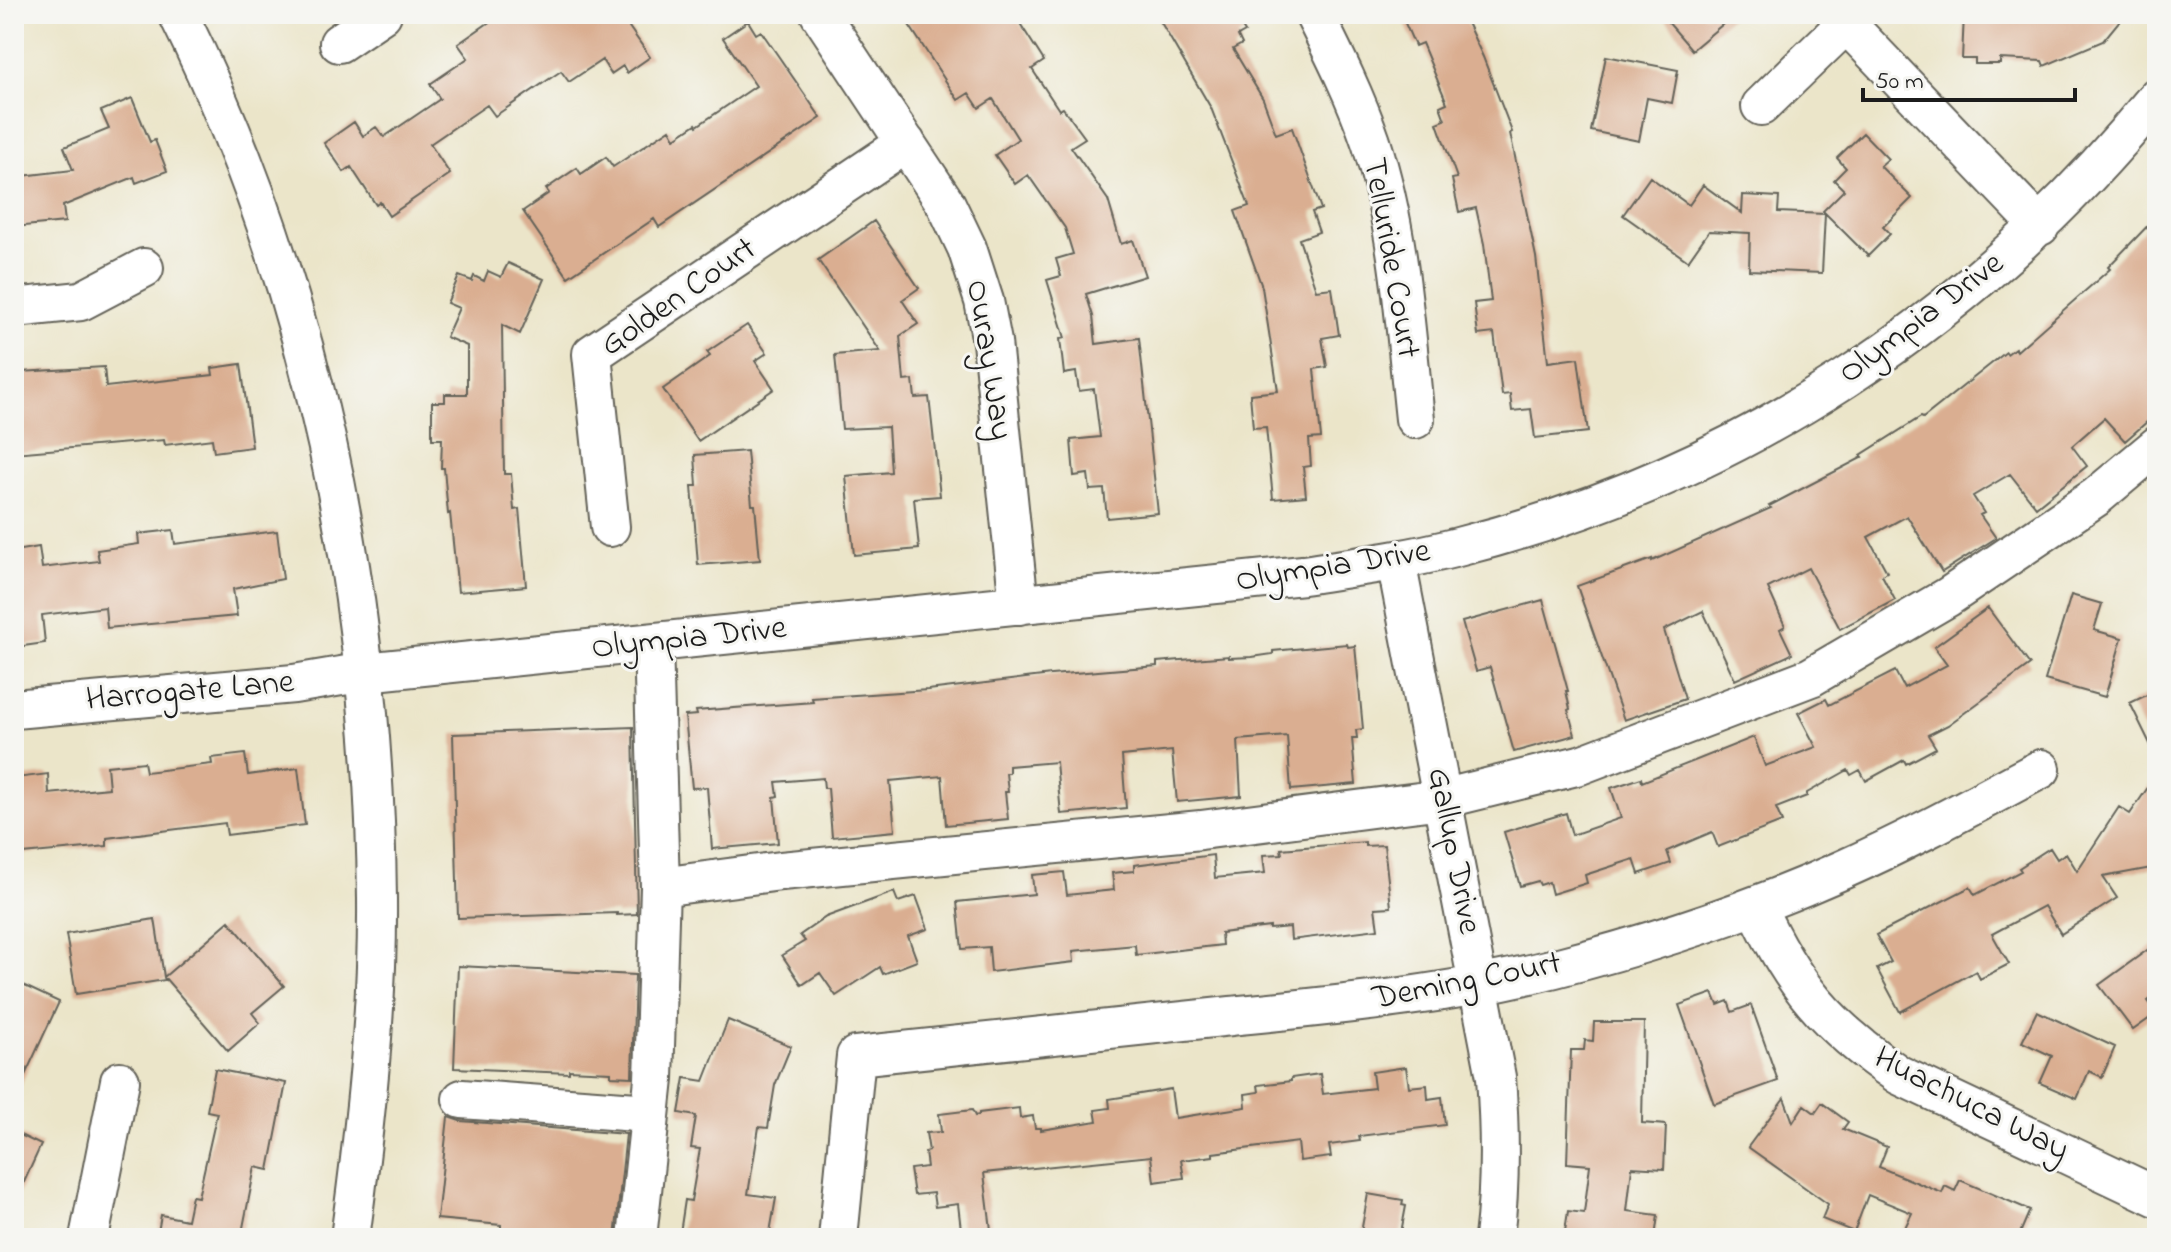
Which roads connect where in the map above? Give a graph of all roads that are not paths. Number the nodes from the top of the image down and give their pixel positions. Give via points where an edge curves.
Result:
1 (178, 14) edge
2 (382, 14) edge
3 (820, 14) edge
4 (1314, 14) edge
5 (1846, 17) edge
6 (339, 43) dead end
7 (2157, 97) edge
8 (1761, 106) dead end
9 (906, 143) junction
10 (2040, 226) junction
11 (144, 268) dead end
12 (14, 308) edge
13 (1415, 419) dead end
14 (2157, 446) edge
15 (610, 527) dead end
16 (1396, 561) junction
17 (1019, 605) junction
18 (653, 643) junction
19 (365, 672) junction
20 (14, 709) edge
21 (2041, 769) dead end
22 (1442, 799) junction
23 (660, 887) junction
24 (1756, 906) junction
25 (1479, 985) junction
26 (120, 1081) dead end
27 (462, 1099) dead end
28 (650, 1113) junction
29 (2156, 1195) edge
30 (89, 1238) edge
31 (350, 1238) edge
32 (637, 1238) edge
33 (838, 1238) edge
34 (1494, 1238) edge

1 - 19 street via 232,134 300,332 343,520
2 - 6 street
3 - 9 street, Ouray Way
4 - 13 street, Telluride Court via 1371,143 1390,214
5 - 8 street
5 - 10 street
7 - 10 street, Olympia Drive
9 - 15 street, Golden Court via 592,354
9 - 17 street, Ouray Way via 951,215 984,301
10 - 16 street, Olympia Drive via 1889,351 1735,443 1569,514
11 - 12 street via 81,301
14 - 22 street via 2096,497 1948,597 1811,677 1580,765
16 - 17 street, Olympia Drive
16 - 22 street, Gallup Drive
17 - 18 street, Olympia Drive
18 - 19 street, Olympia Drive
18 - 23 street
19 - 20 street, Harrogate Lane via 294,684
19 - 31 street via 377,902 364,1130
21 - 24 street, Deming Court via 1924,832
22 - 23 street
22 - 25 street, Gallup Drive
23 - 28 street
24 - 25 street, Deming Court via 1555,968
24 - 29 street, Huachuca Way via 1800,987 1861,1049 1899,1075
25 - 33 street, Deming Court via 856,1056
25 - 34 street, Gallup Drive via 1501,1135
26 - 30 street
27 - 28 street
28 - 32 street

